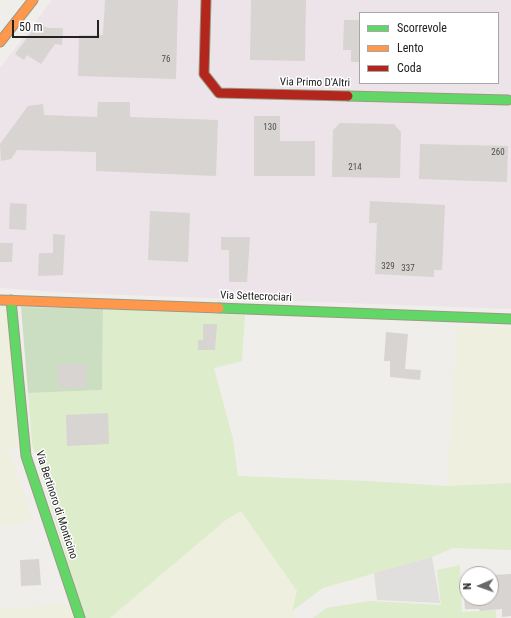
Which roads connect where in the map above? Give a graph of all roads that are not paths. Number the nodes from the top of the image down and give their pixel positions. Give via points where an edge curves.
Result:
1 (33, 0) edge
2 (206, 0) edge
3 (0, 42) edge
4 (508, 100) dead end
5 (0, 300) edge
6 (11, 300) junction
7 (511, 319) edge
8 (80, 618) edge

1 - 3 street
2 - 4 street, Via Primo D'Altri via 204,74 219,93
5 - 6 street, Via Settecrociari
6 - 7 street, Via Settecrociari
6 - 8 street, Via Bertinoro di Monticino via 26,456

